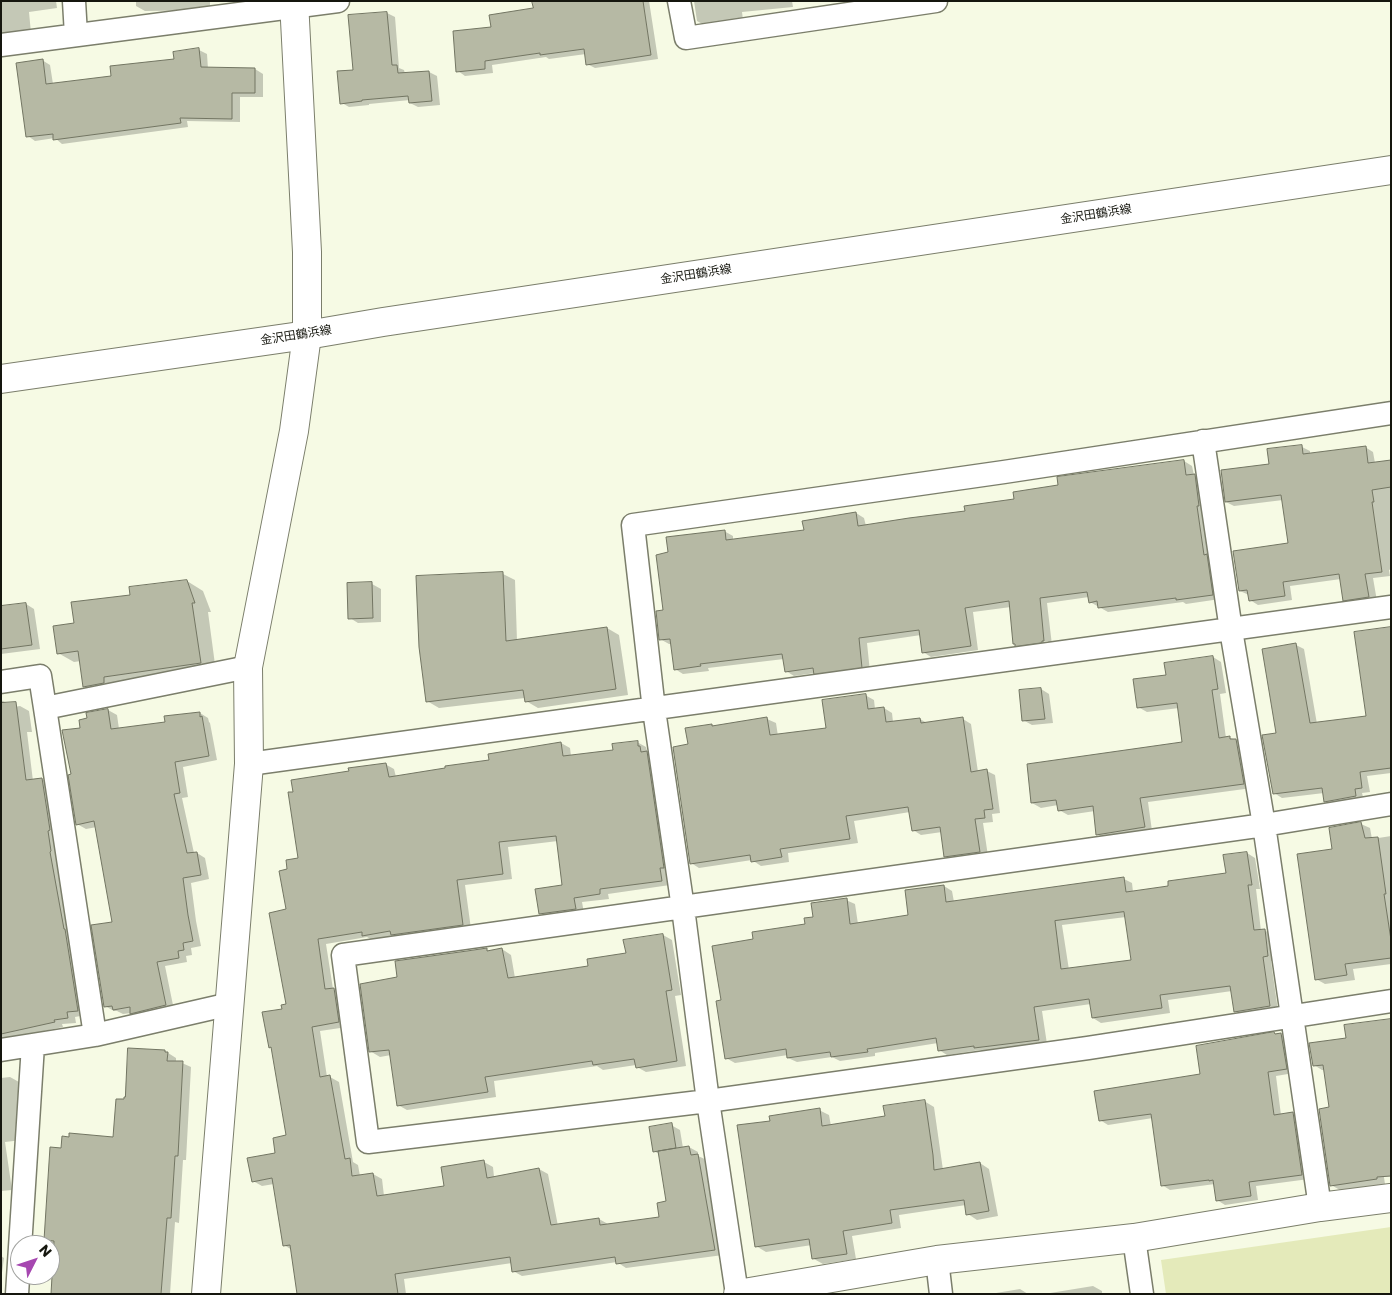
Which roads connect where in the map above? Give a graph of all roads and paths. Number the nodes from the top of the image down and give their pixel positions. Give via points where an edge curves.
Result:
1 (74, 1) edge
2 (338, 1) edge
3 (679, 1) edge
4 (936, 1) edge
5 (294, 5) edge
6 (76, 35) junction
7 (1, 45) edge
8 (1391, 170) edge
9 (307, 335) junction
10 (1, 379) edge
11 (1391, 413) edge
12 (1203, 441) junction
13 (1391, 606) edge
14 (1231, 630) junction
15 (248, 667) junction
16 (1, 682) edge
17 (45, 708) junction
18 (654, 710) junction
19 (249, 764) junction
20 (1391, 804) edge
21 (1264, 825) junction
22 (682, 908) junction
23 (1391, 1001) edge
24 (230, 1004) junction
25 (1293, 1016) junction
26 (95, 1035) junction
27 (33, 1045) junction
28 (1, 1050) edge
29 (708, 1101) junction
30 (1391, 1198) edge
31 (1320, 1207) junction
32 (11, 1219) edge
33 (1134, 1238) junction
34 (937, 1260) junction
35 (17, 1294) edge
36 (206, 1294) edge
37 (737, 1294) edge
38 (942, 1294) edge
39 (1142, 1294) edge

1 - 6 street
2 - 5 street
3 - 4 street via 686,38
5 - 6 street
5 - 9 street via 307,252
6 - 7 street
8 - 9 street, 金沢田鶴浜線
9 - 10 street, 金沢田鶴浜線
9 - 15 street via 294,431
11 - 12 street
12 - 14 street
12 - 18 street via 634,525
13 - 14 street
14 - 18 street
14 - 21 street
15 - 17 street
15 - 19 street
16 - 17 street via 40,676
17 - 26 street
18 - 19 street
18 - 22 street
19 - 24 street
20 - 21 street
21 - 22 street
21 - 25 street
22 - 29 street
22 - 29 street via 343,955 368,1142
23 - 25 street
24 - 26 street
24 - 36 street
25 - 29 street
25 - 31 street
26 - 27 street
27 - 28 street
27 - 32 street
29 - 37 street
30 - 31 street
31 - 33 street
32 - 35 street
33 - 34 street
33 - 39 street
34 - 37 street
34 - 38 street

